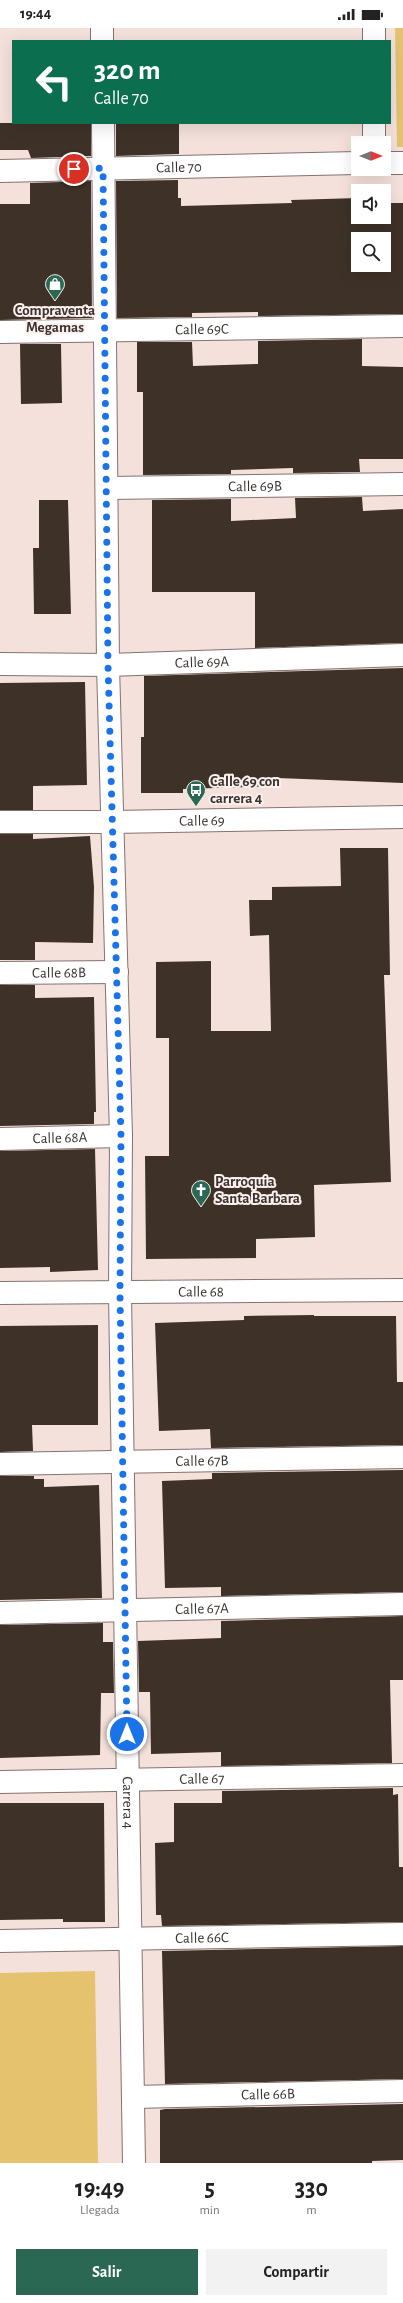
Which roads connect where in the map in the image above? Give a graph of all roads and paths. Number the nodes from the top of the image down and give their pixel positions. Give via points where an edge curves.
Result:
1 (102, 28) edge
2 (374, 28) edge
3 (102, 40) edge
4 (374, 40) edge
5 (103, 124) edge
6 (374, 124) edge
7 (374, 136) edge
8 (351, 163) edge
9 (391, 163) edge
10 (403, 163) edge
11 (103, 168) junction
12 (0, 171) edge
13 (403, 326) edge
14 (105, 331) junction
15 (0, 332) edge
16 (403, 484) edge
17 (107, 488) junction
18 (403, 655) edge
19 (0, 664) edge
20 (108, 665) junction
21 (403, 817) edge
22 (0, 822) edge
23 (112, 822) junction
24 (117, 972) junction
25 (0, 973) edge
26 (121, 1136) junction
27 (0, 1139) edge
28 (403, 1290) edge
29 (0, 1293) edge
30 (120, 1294) junction
31 (403, 1457) edge
32 (124, 1462) junction
33 (0, 1464) edge
34 (403, 1604) edge
35 (127, 1611) junction
36 (0, 1613) edge
37 (403, 1775) edge
38 (128, 1780) junction
39 (0, 1782) edge
40 (403, 1934) edge
41 (130, 1939) junction
42 (0, 1941) edge
43 (403, 2091) edge
44 (133, 2097) junction
45 (134, 2163) edge

1 - 3 street
2 - 4 street
5 - 11 street, Carrera 4
6 - 7 street
8 - 11 street, Calle 70
9 - 10 street
11 - 12 street, Calle 70
11 - 14 street, Carrera 4
13 - 14 street, Calle 69C
14 - 15 street, Calle 69C
14 - 17 street, Carrera 4
16 - 17 street, Calle 69B
17 - 20 street, Carrera 4
18 - 20 street, Calle 69A
19 - 20 street, Calle 69A
20 - 23 street, Carrera 4
21 - 23 street, Calle 69
22 - 23 street, Calle 69
23 - 24 street, Carrera 4
24 - 25 street, Calle 68B
24 - 26 street, Carrera 4
26 - 27 street, Calle 68A
26 - 30 street, Carrera 4
28 - 30 street, Calle 68
29 - 30 street, Calle 68
30 - 32 street, Carrera 4
31 - 32 street, Calle 67B
32 - 33 street, Calle 67B
32 - 35 street, Carrera 4
34 - 35 street, Calle 67A
35 - 36 street, Calle 67A
35 - 38 street, Carrera 4
37 - 38 street, Calle 67
38 - 39 street, Calle 67
38 - 41 street, Carrera 4
40 - 41 street, Calle 66C
41 - 42 street, Calle 66C
41 - 44 street, Carrera 4
43 - 44 street, Calle 66B
44 - 45 street, Carrera 4

